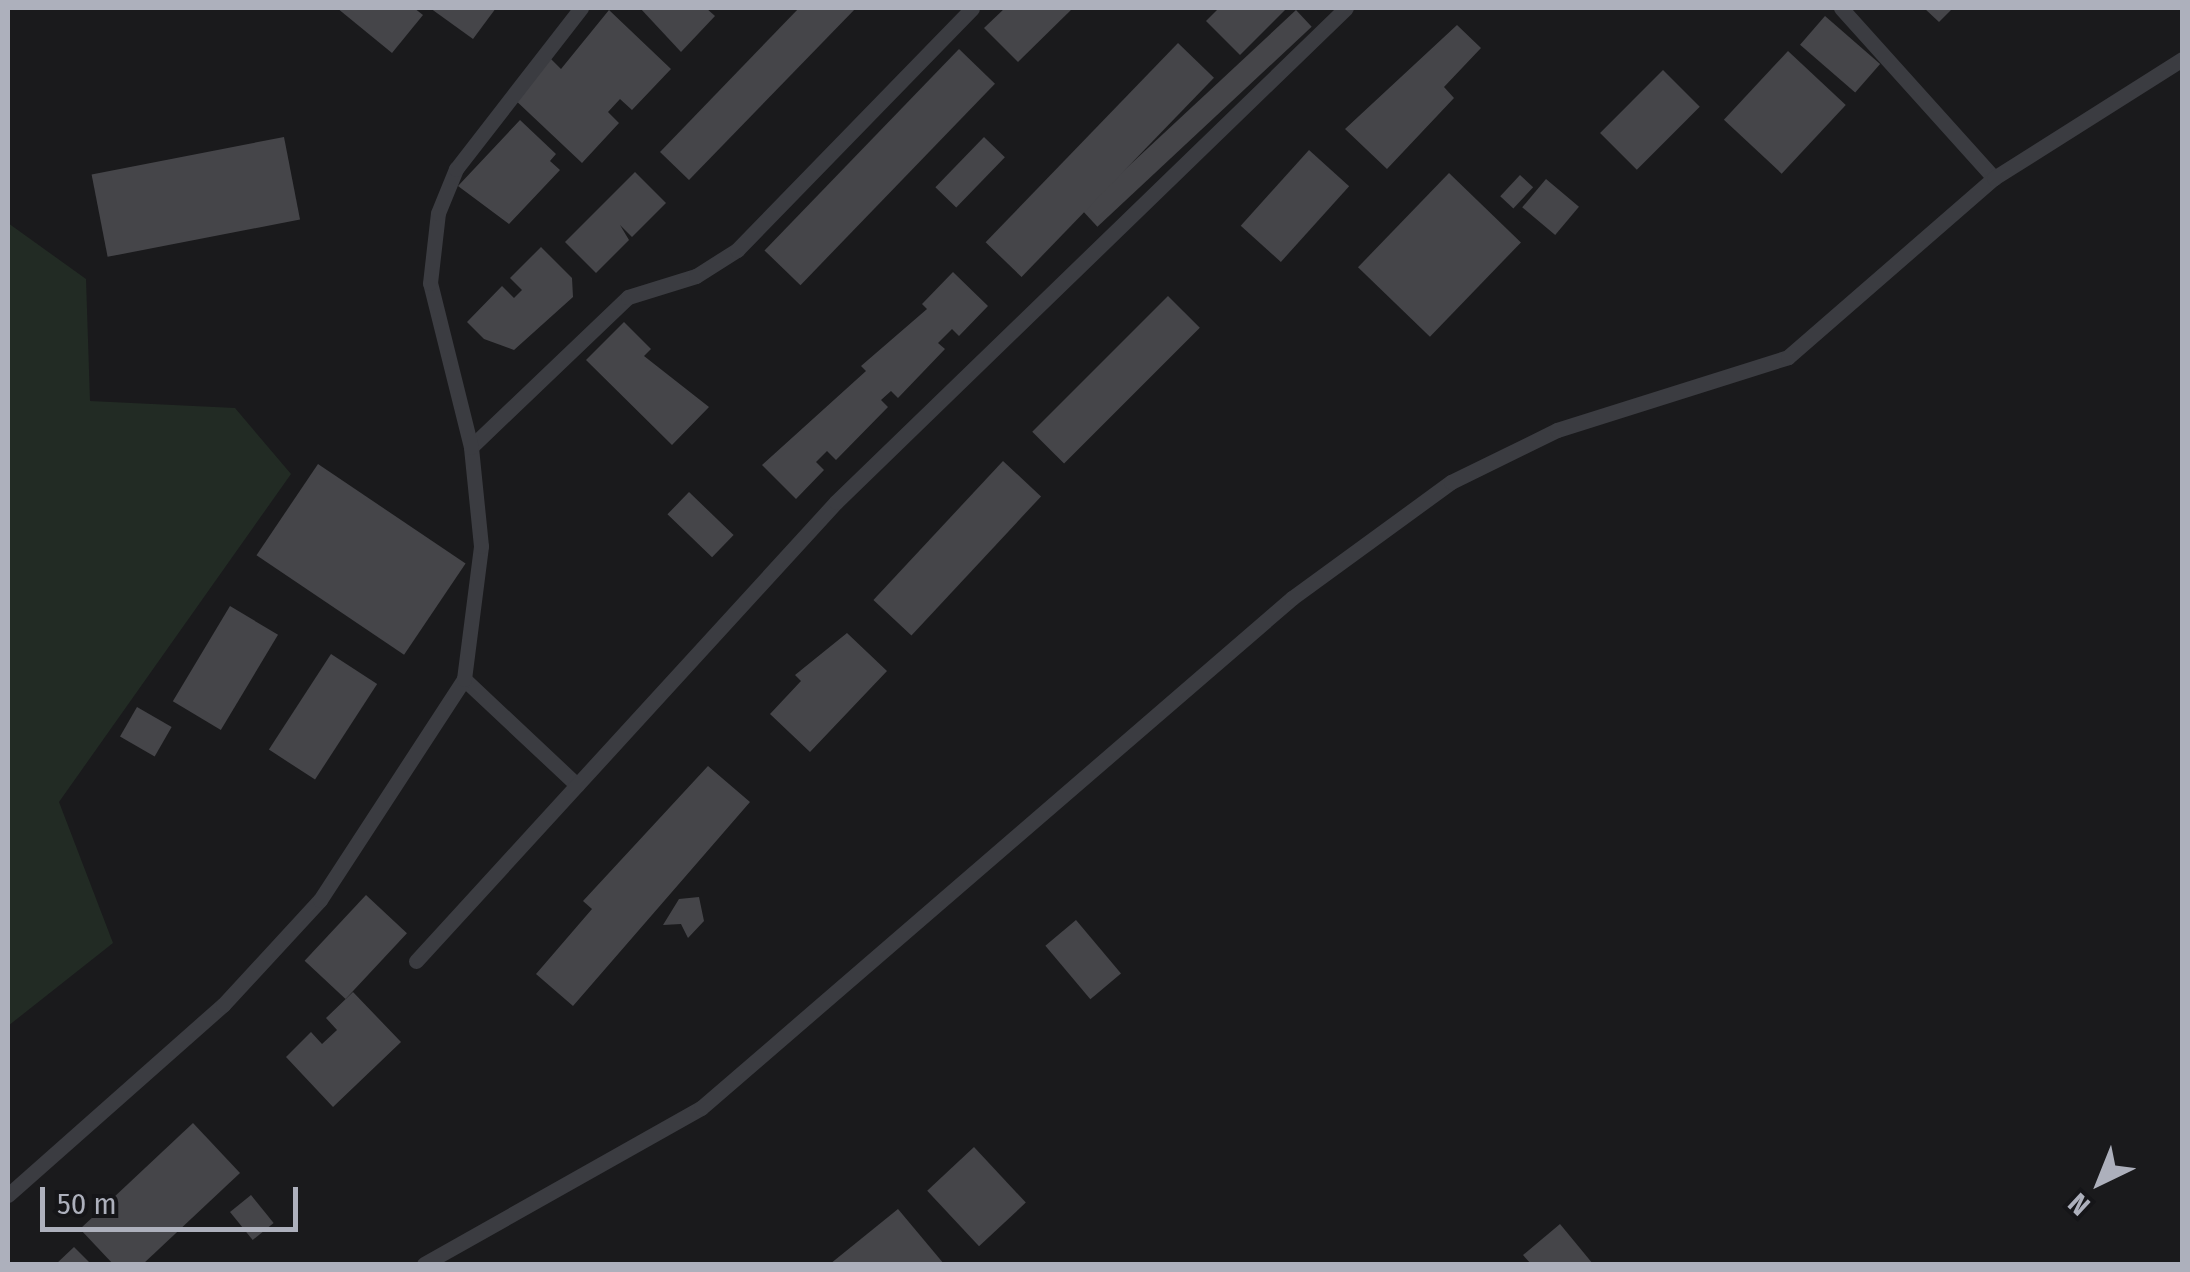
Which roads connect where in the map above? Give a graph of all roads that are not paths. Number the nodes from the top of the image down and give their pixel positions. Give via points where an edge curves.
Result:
1 (581, 8) edge
2 (972, 8) edge
3 (1346, 8) edge
4 (1841, 8) edge
5 (2182, 59) edge
6 (1994, 178) junction
7 (471, 447) junction
8 (464, 680) junction
9 (577, 786) junction
10 (416, 962) dead end
11 (8, 1194) edge
12 (424, 1264) edge

1 - 7 lane via 456,170 438,213 430,283
2 - 7 lane via 737,250 696,276 628,297
3 - 9 lane via 836,502
4 - 6 lane
5 - 6 lane
6 - 12 lane via 1788,357 1557,430 1452,482 1292,598 701,1108
7 - 8 lane via 481,546
8 - 9 lane
8 - 11 lane via 320,900 223,1006
9 - 10 lane

